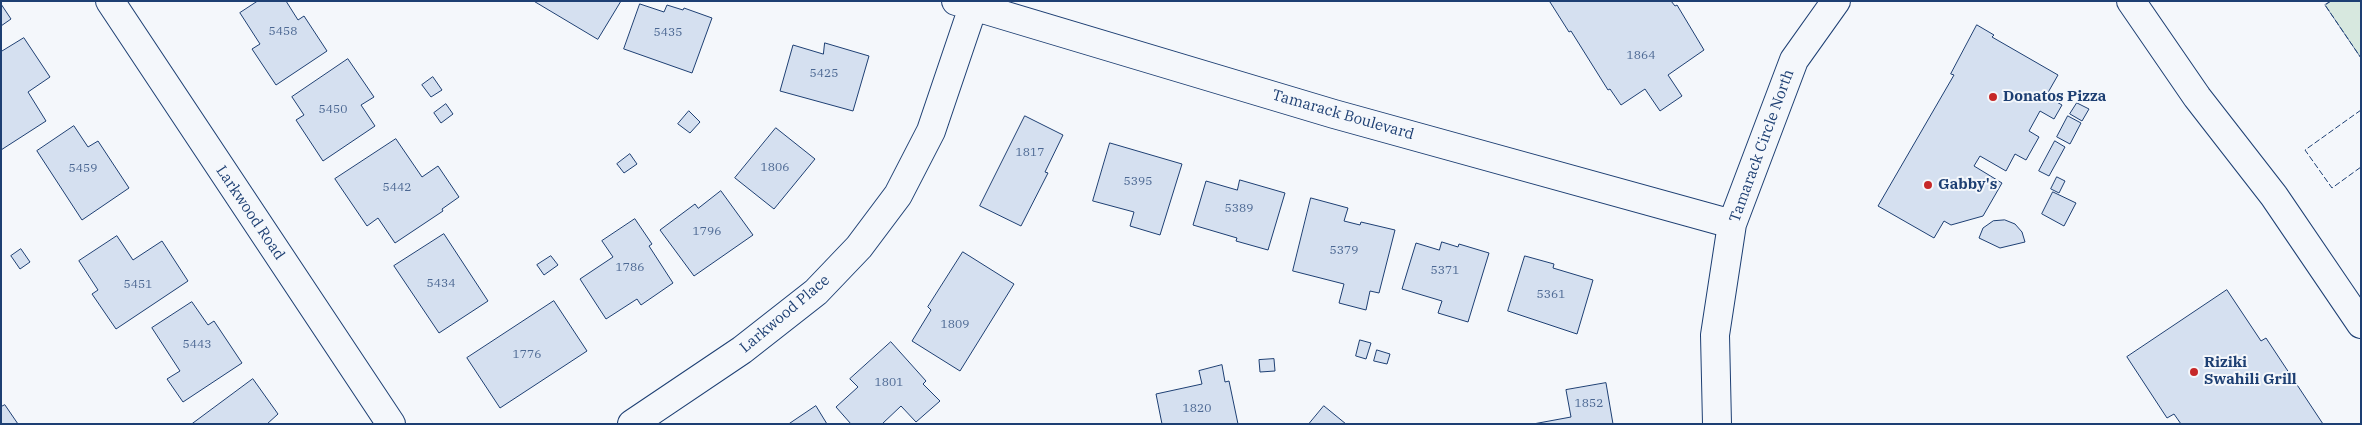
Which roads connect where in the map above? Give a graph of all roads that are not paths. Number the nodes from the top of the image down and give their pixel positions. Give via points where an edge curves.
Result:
1 (110, 1) edge
2 (1836, 1) edge
3 (2131, 1) edge
4 (965, 4) edge
5 (1732, 224) junction
6 (2361, 324) edge
7 (391, 424) edge
8 (632, 424) edge
9 (1716, 424) edge

1 - 7 street, Larkwood Road
2 - 5 street, Tamarack Circle North via 1794,60
3 - 6 street via 2196,97 2274,196
4 - 5 street, Tamarack Boulevard via 1334,114
4 - 8 street, Larkwood Place via 931,131 898,194 858,247 816,292 742,350
5 - 9 street, Tamarack Circle North via 1715,335

